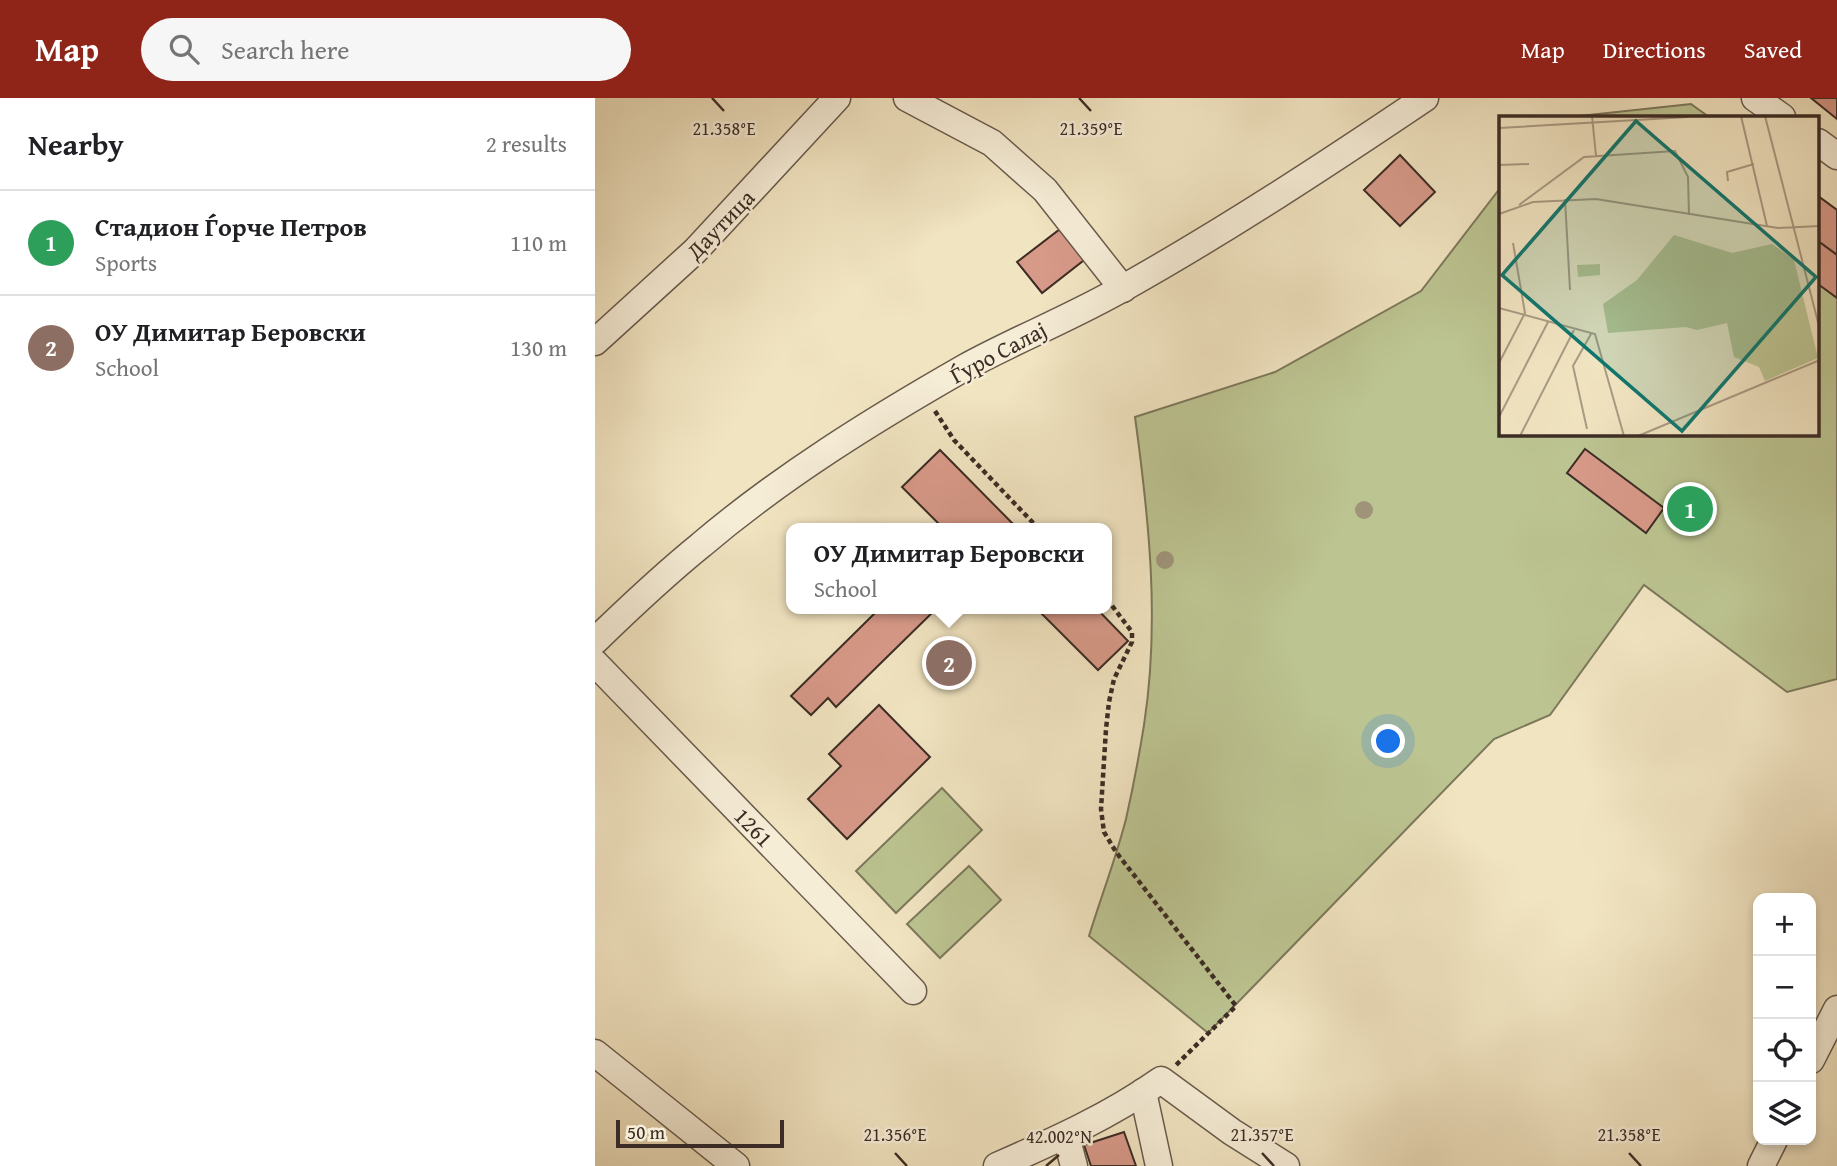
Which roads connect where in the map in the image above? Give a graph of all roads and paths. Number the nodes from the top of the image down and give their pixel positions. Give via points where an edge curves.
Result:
1 (837, 98) edge
2 (907, 98) edge
3 (1425, 98) edge
4 (1755, 98) edge
5 (1781, 116) edge
6 (1819, 143) edge
7 (1837, 156) edge
8 (1123, 289) junction
9 (595, 342) edge
10 (925, 392) junction
11 (1033, 523) edge
12 (1112, 606) edge
13 (595, 641) edge
14 (595, 663) edge
15 (913, 991) dead end
16 (1837, 1009) edge
17 (1816, 1050) edge
18 (595, 1053) edge
19 (1152, 1086) junction
20 (1066, 1136) junction
21 (1771, 1145) edge
22 (736, 1166) edge
23 (997, 1166) edge
24 (1073, 1166) edge
25 (1159, 1166) edge
26 (1286, 1166) edge
27 (1761, 1166) edge

1 - 9 street, Даутица via 695,251
2 - 8 street via 992,143 1045,190
3 - 8 street, Ѓуро Салај via 1300,182
4 - 5 street
6 - 7 street
8 - 10 street, Ѓуро Салај
10 - 11 path via 954,440
10 - 13 street, Ѓуро Салај via 836,446 743,512 646,591
12 - 19 path via 1132,632 1132,642 1108,702 1101,809 1104,832 1236,1006
14 - 15 street, 1261
16 - 17 street
18 - 22 street
19 - 20 street
19 - 25 street
19 - 26 street
20 - 23 street
20 - 24 street
21 - 27 street

